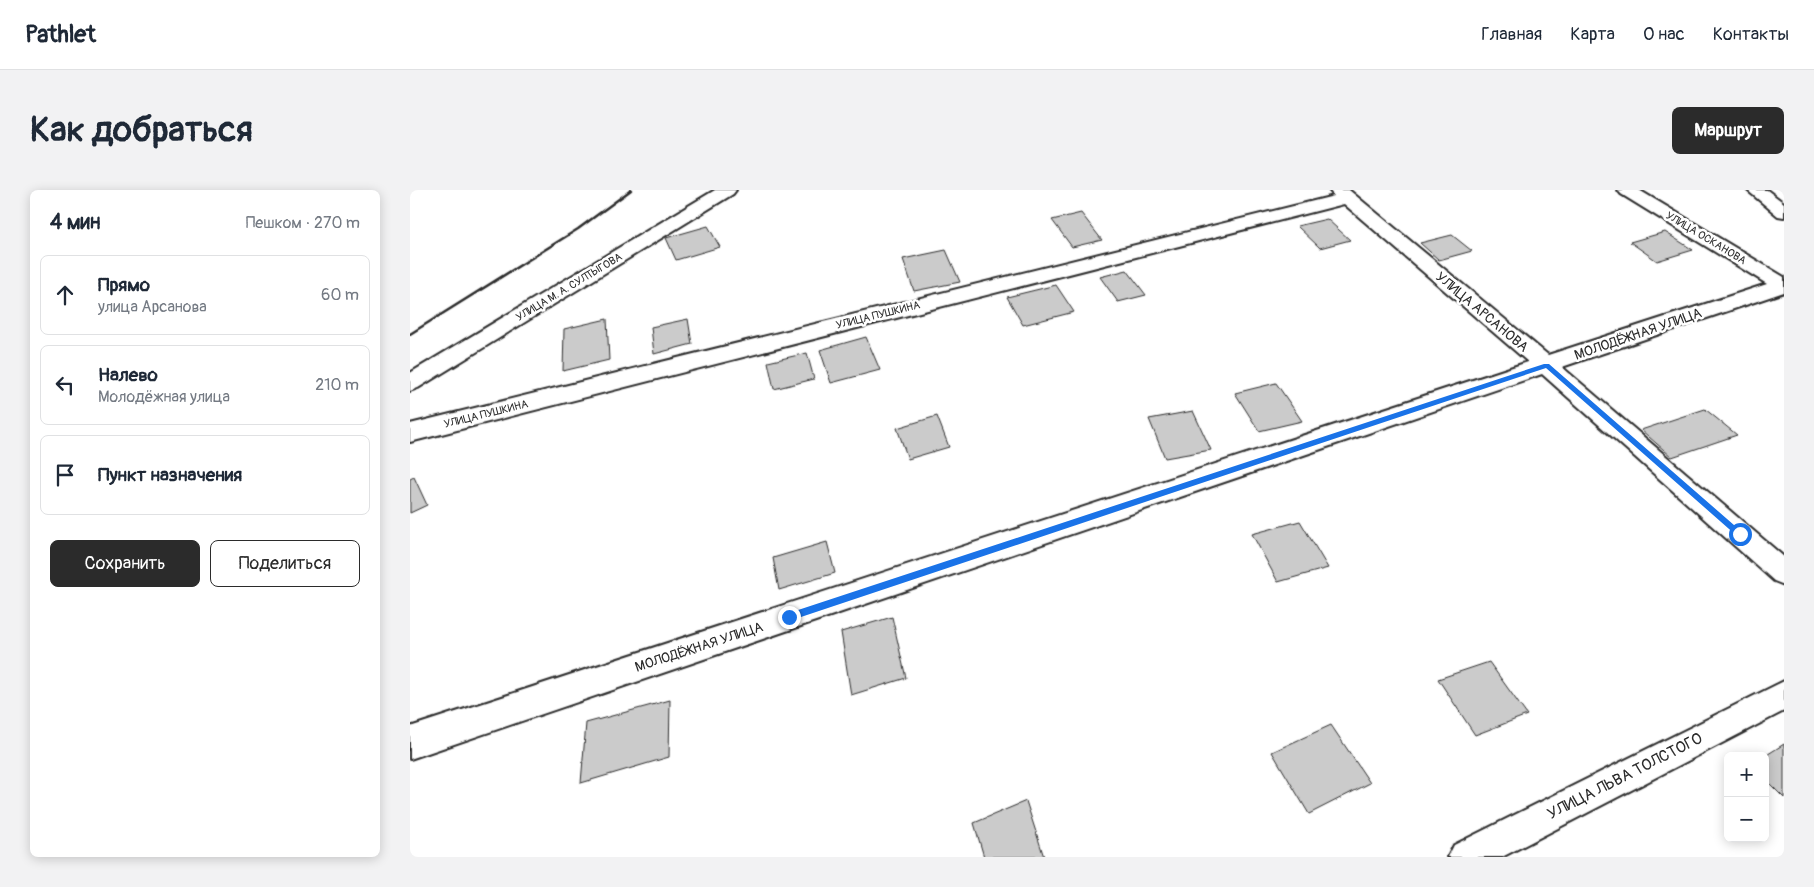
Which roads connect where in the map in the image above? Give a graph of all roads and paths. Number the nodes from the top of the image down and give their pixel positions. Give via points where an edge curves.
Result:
1 (727, 190) edge
2 (1627, 190) edge
3 (1756, 190) edge
4 (1342, 194) edge
5 (1784, 212) edge
6 (1783, 285) edge
7 (1547, 366) junction
8 (410, 383) edge
9 (410, 433) edge
10 (1784, 573) edge
11 (1784, 695) edge
12 (410, 743) edge
13 (1466, 857) edge

1 - 8 street, УЛИЦА М. А. СУЛТЫГОВА
2 - 6 street, УЛИЦА ОСКАНОВА
3 - 5 street
4 - 7 street, УЛИЦА АРСАНОВА
4 - 9 street, УЛИЦА ПУШКИНА
6 - 7 street, МОЛОДЁЖНАЯ УЛИЦА
7 - 10 street, УЛИЦА АРСАНОВА
7 - 12 street, МОЛОДЁЖНАЯ УЛИЦА
11 - 13 street, УЛИЦА ЛЬВА ТОЛСТОГО

